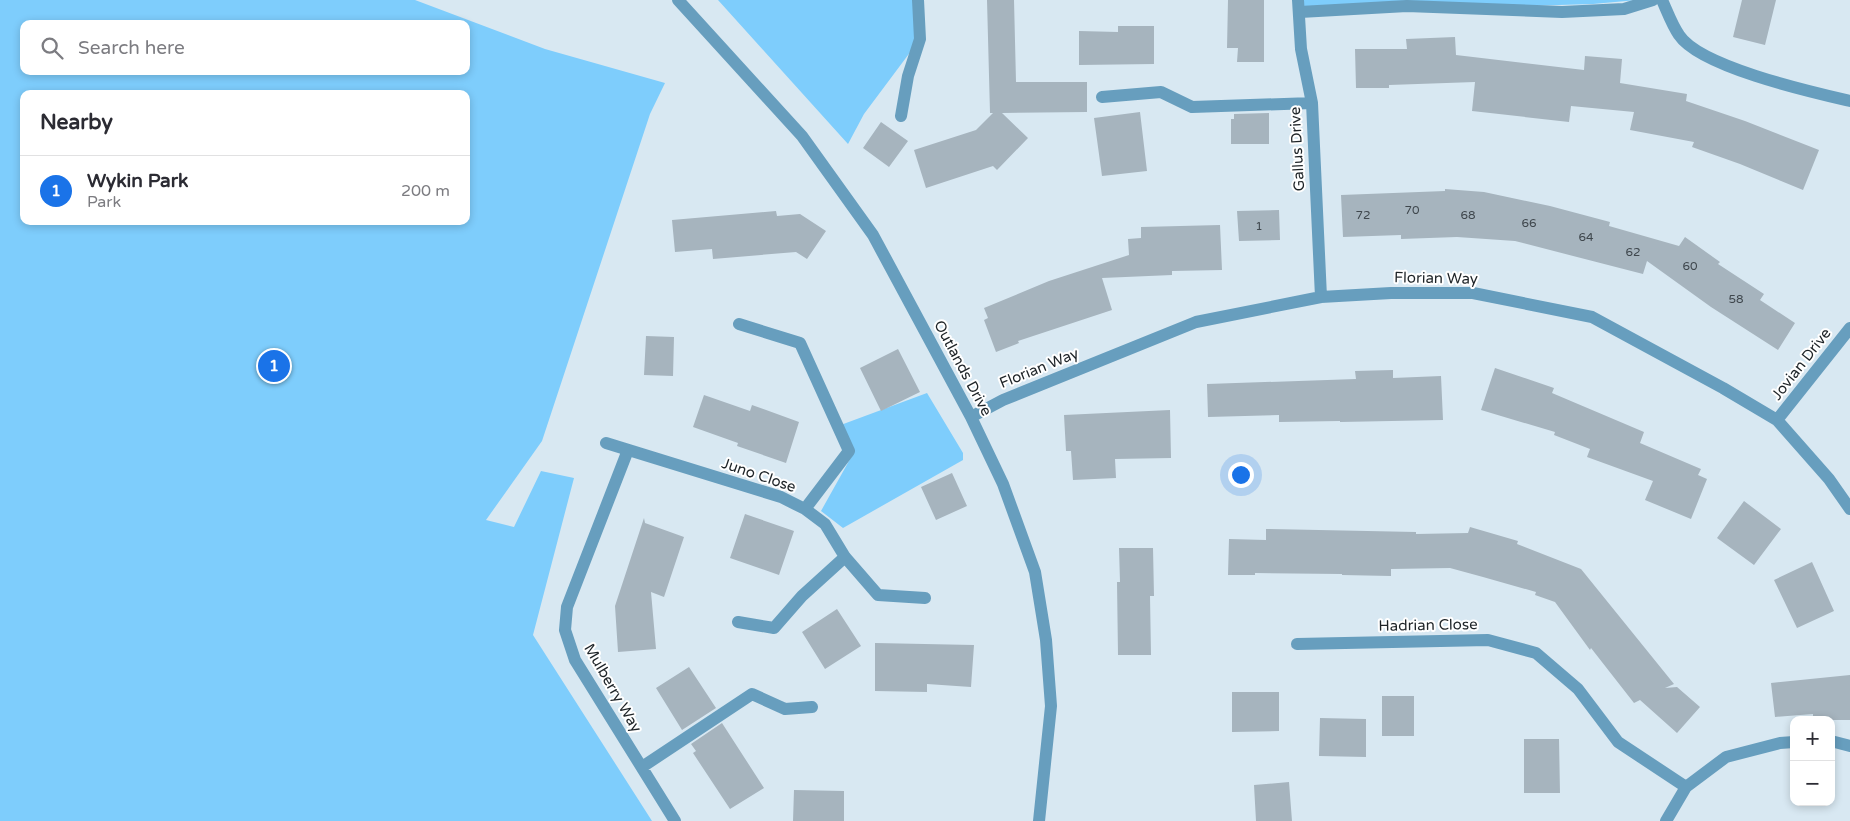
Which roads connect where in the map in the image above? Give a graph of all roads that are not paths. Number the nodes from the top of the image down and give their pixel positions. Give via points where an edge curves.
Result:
1 (678, 0) edge
2 (918, 0) edge
3 (1653, 0) edge
4 (1662, 0) edge
5 (1299, 6) edge
6 (1102, 96) dead end
7 (1850, 101) edge
8 (1312, 103) junction
9 (901, 116) dead end
10 (1321, 297) junction
11 (739, 324) dead end
12 (1850, 328) edge
13 (972, 417) junction
14 (1777, 420) junction
15 (606, 443) dead end
16 (628, 450) junction
17 (805, 509) junction
18 (1850, 509) edge
19 (845, 557) junction
20 (926, 598) dead end
21 (738, 622) dead end
22 (1297, 644) dead end
23 (812, 707) dead end
24 (1790, 742) edge
25 (1835, 742) edge
26 (1850, 746) edge
27 (642, 767) junction
28 (1686, 787) junction
29 (675, 821) edge
30 (1039, 821) edge
31 (1666, 821) edge

1 - 13 street, Outlands Drive via 802,136 873,235
2 - 9 street via 920,38 908,76
3 - 5 street via 1624,9 1562,12
4 - 7 street via 1679,36 1697,52 1720,64 1759,77
5 - 8 street, Gallus Drive via 1301,49
6 - 8 street via 1161,92 1192,107
8 - 10 street, Gallus Drive
10 - 13 street, Florian Way via 1196,322 1003,400
10 - 14 street, Florian Way via 1472,293 1592,317
11 - 17 street via 800,343 849,451
12 - 14 street, Jovian Drive
13 - 30 street, Outlands Drive via 1003,484 1035,572 1046,640 1050,706
14 - 18 street, Florian Way via 1829,478
15 - 16 street, Juno Close
16 - 17 street, Juno Close via 781,497
16 - 27 street, Mulberry Way via 567,607 565,630 575,660
17 - 19 street, Juno Close via 825,524
19 - 20 street, Juno Close via 878,595
19 - 21 street via 802,596 774,628
22 - 28 street, Hadrian Close via 1488,640 1536,653 1578,689 1618,742
23 - 27 street via 785,709 752,694
24 - 28 street via 1726,757
25 - 26 street
27 - 29 street, Mulberry Way
28 - 31 street

